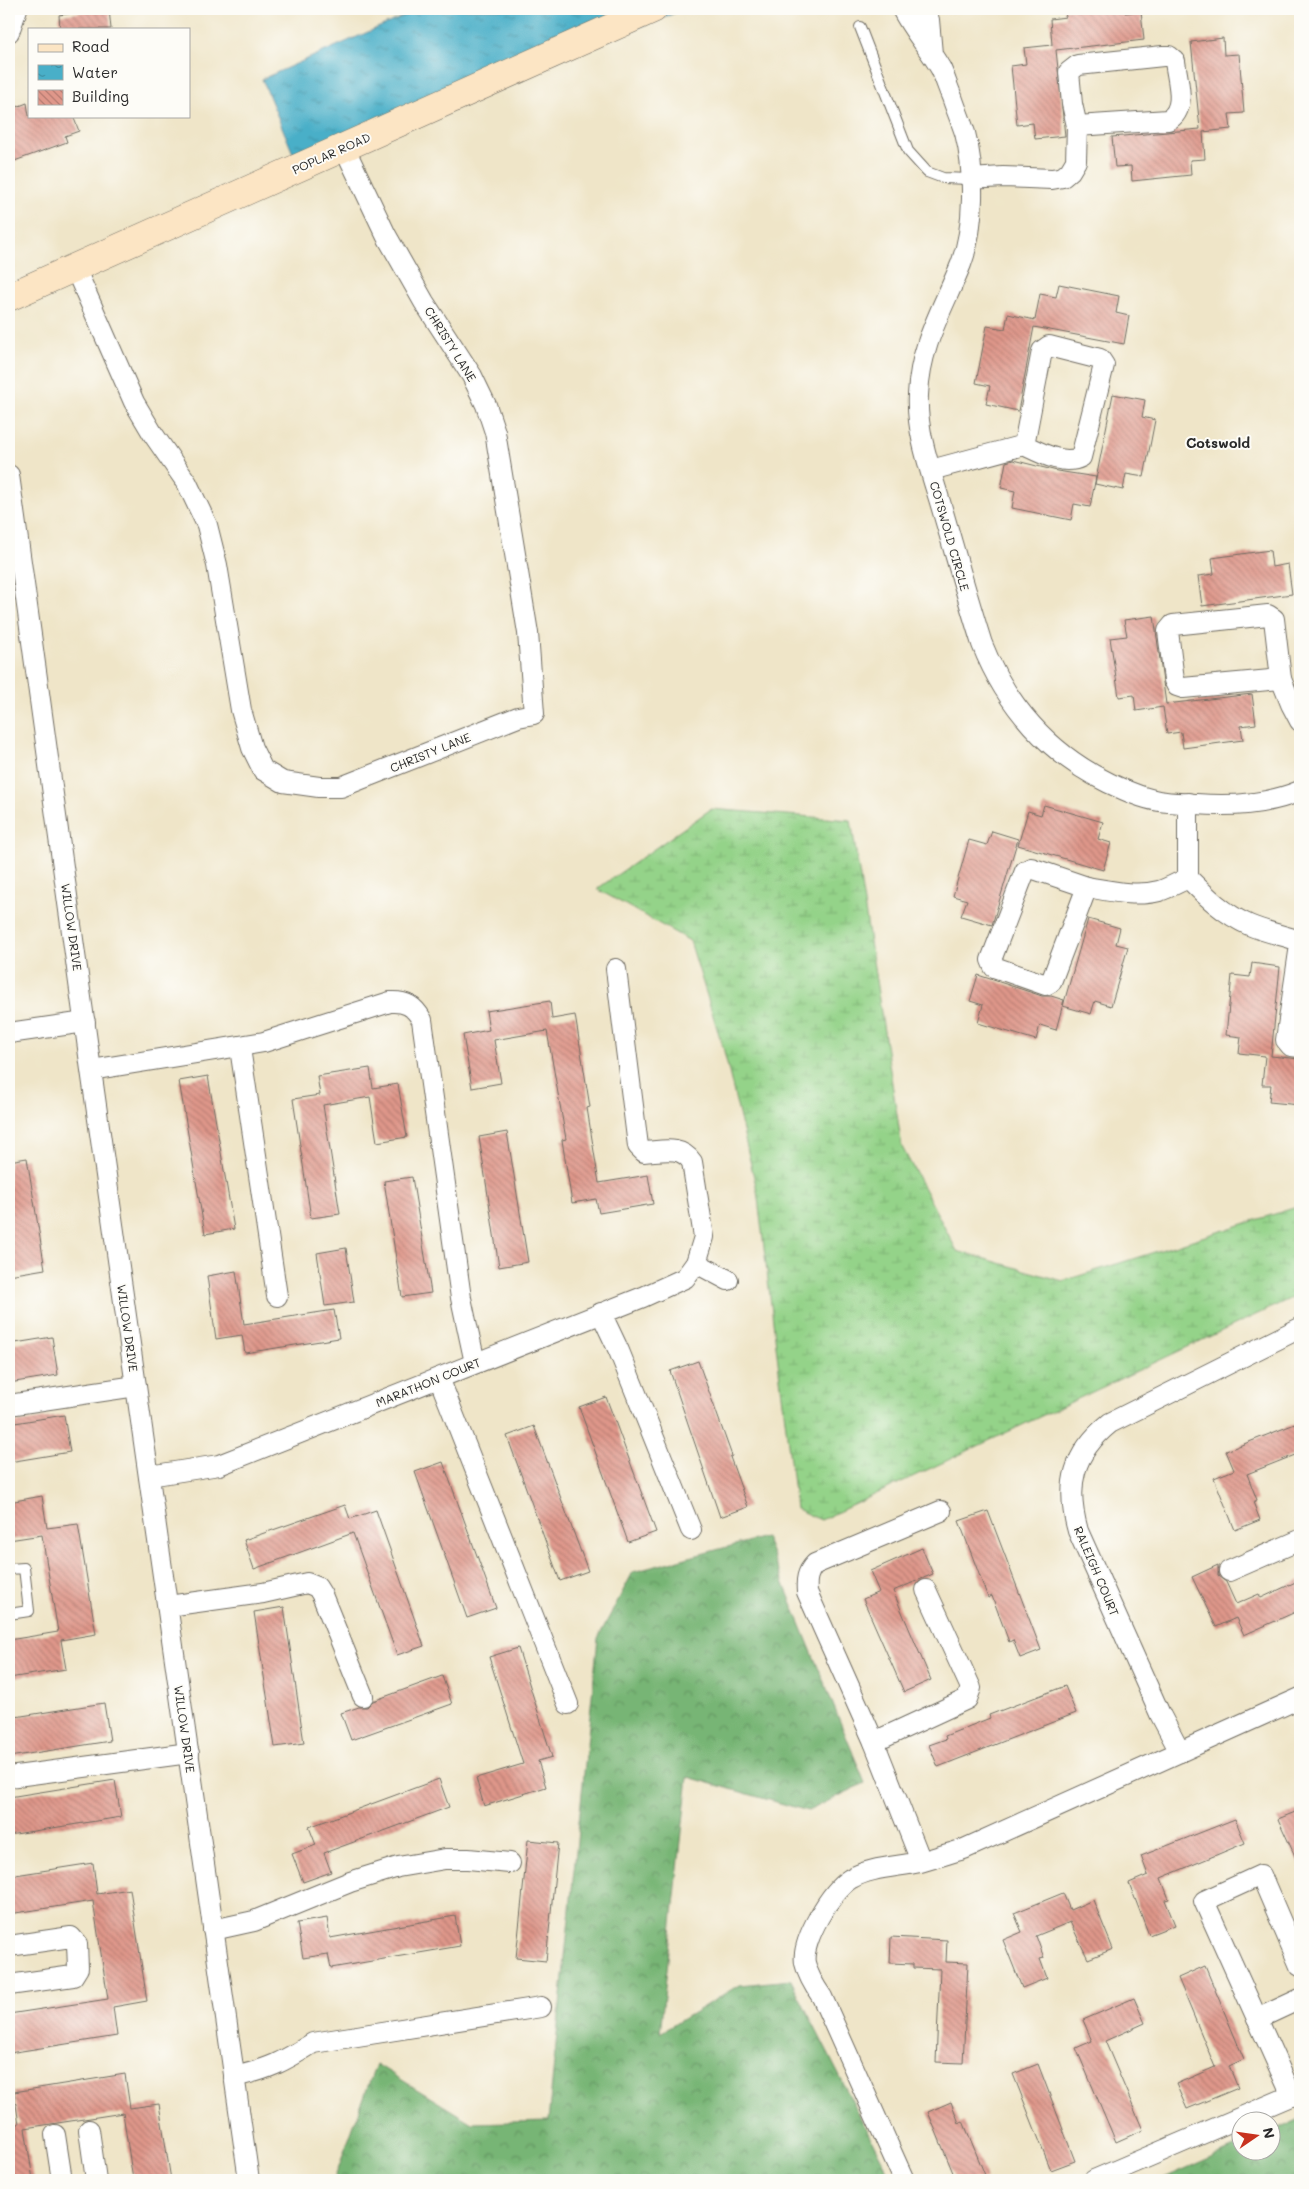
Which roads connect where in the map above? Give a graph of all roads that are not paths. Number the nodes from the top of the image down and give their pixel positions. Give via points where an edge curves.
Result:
1 (16, 9) edge
2 (653, 9) edge
3 (902, 9) edge
4 (925, 9) edge
5 (860, 27) dead end
6 (9, 32) edge
7 (932, 54) junction
8 (1077, 126) junction
9 (344, 147) junction
10 (970, 179) junction
11 (75, 268) junction
12 (9, 297) edge
13 (1024, 445) junction
14 (931, 470) junction
15 (9, 475) edge
16 (13, 538) edge
17 (1281, 679) junction
18 (1300, 721) edge
19 (1300, 791) edge
20 (1188, 803) junction
21 (1188, 878) junction
22 (1087, 887) junction
23 (1300, 941) edge
24 (1300, 945) edge
25 (616, 969) dead end
26 (85, 1022) junction
27 (9, 1033) edge
28 (1300, 1047) edge
29 (240, 1048) junction
30 (91, 1070) junction
31 (696, 1262) junction
32 (728, 1280) dead end
33 (277, 1296) dead end
34 (601, 1313) junction
35 (1300, 1328) edge
36 (475, 1363) junction
37 (439, 1378) junction
38 (136, 1386) junction
39 (9, 1405) edge
40 (149, 1476) junction
41 (941, 1511) dead end
42 (691, 1530) dead end
43 (1300, 1540) edge
44 (9, 1570) edge
45 (1230, 1572) dead end
46 (926, 1590) dead end
47 (168, 1606) junction
48 (9, 1614) edge
49 (363, 1696) dead end
50 (1300, 1698) edge
51 (568, 1704) dead end
52 (874, 1742) junction
53 (1180, 1752) junction
54 (189, 1753) junction
55 (9, 1777) edge
56 (921, 1861) junction
57 (510, 1863) dead end
58 (213, 1930) junction
59 (9, 1946) edge
60 (1300, 1966) edge
61 (9, 1985) edge
62 (1300, 1999) edge
63 (541, 2007) dead end
64 (1258, 2019) junction
65 (234, 2077) junction
66 (1296, 2094) edge
67 (89, 2130) dead end
68 (55, 2134) dead end
69 (62, 2180) edge
70 (96, 2180) edge
71 (249, 2180) edge
72 (904, 2180) edge
73 (1094, 2180) edge

1 - 6 street
2 - 9 street, POPLAR ROAD
3 - 7 street, COTSWOLD CIRCLE via 912,29
4 - 7 street, COTSWOLD CIRCLE
5 - 10 lane via 908,151 927,172 943,178
7 - 10 street, COTSWOLD CIRCLE via 964,132
8 - 8 street via 1168,120 1179,111 1175,61 1163,56 1072,68 1069,72
8 - 10 street via 1076,161 1063,177
9 - 11 street, POPLAR ROAD
9 - 11 street, CHRISTY LANE via 386,235 472,376 486,405 501,457 527,623 534,714 518,717 341,787 283,782 263,770 252,748 241,710 217,565 206,525 187,483 134,402
10 - 14 street, COTSWOLD CIRCLE via 972,211 963,258 930,331 919,374 918,417
11 - 12 street, POPLAR ROAD
13 - 13 street via 1047,455 1074,461 1081,457 1104,365 1100,359 1049,346 1042,351
13 - 14 street
14 - 20 street, COTSWOLD CIRCLE via 982,644 998,680 1018,710 1054,748 1097,777 1145,798
15 - 16 street, WILLOW DRIVE
16 - 26 street, WILLOW DRIVE
17 - 17 street via 1177,686 1168,631 1173,625 1268,615 1274,619
17 - 18 street
19 - 20 street, COTSWOLD CIRCLE via 1262,803 1238,806
20 - 21 street
21 - 22 street via 1146,893 1131,894
21 - 23 street via 1229,914 1249,925
22 - 22 street via 1051,982 1046,985 994,967 991,960 1025,871 1031,868
24 - 28 street via 1286,1040 1291,1046
25 - 31 street via 638,1146 644,1152 678,1150 687,1154 692,1162 704,1237
26 - 27 street
26 - 30 street, WILLOW DRIVE
29 - 30 street
29 - 33 street
29 - 36 street via 390,1002 399,1001 416,1009 422,1020 460,1298
30 - 38 street, WILLOW DRIVE
31 - 32 street
31 - 34 street, MARATHON COURT via 685,1278 673,1285
34 - 36 street, MARATHON COURT
34 - 42 street
35 - 53 street, RALEIGH COURT via 1110,1423 1089,1442 1073,1478 1071,1501 1078,1531
36 - 37 street, MARATHON COURT
37 - 40 street, MARATHON COURT via 219,1466
37 - 51 street
38 - 39 street
38 - 40 street, WILLOW DRIVE
40 - 47 street, WILLOW DRIVE
41 - 52 street via 816,1564 807,1576 807,1592
43 - 45 street
44 - 48 lane via 24,1568 29,1612
46 - 52 street via 971,1688 967,1699
47 - 49 street via 264,1593 307,1583 317,1587
47 - 54 street, WILLOW DRIVE
50 - 53 street
52 - 56 street
53 - 56 street via 964,1849
54 - 55 street
54 - 58 street, WILLOW DRIVE
56 - 72 street via 868,1872 850,1879 835,1892 811,1931 805,1962
57 - 58 street via 445,1859 398,1867 350,1882 254,1921
58 - 65 street, WILLOW DRIVE
59 - 61 street via 70,1937 77,1944 78,1968 73,1976
60 - 64 street via 1261,1875 1204,1901
62 - 64 street
63 - 65 street via 313,2043 284,2062
64 - 66 street
65 - 71 street, WILLOW DRIVE
66 - 73 street
67 - 70 street
68 - 69 street

